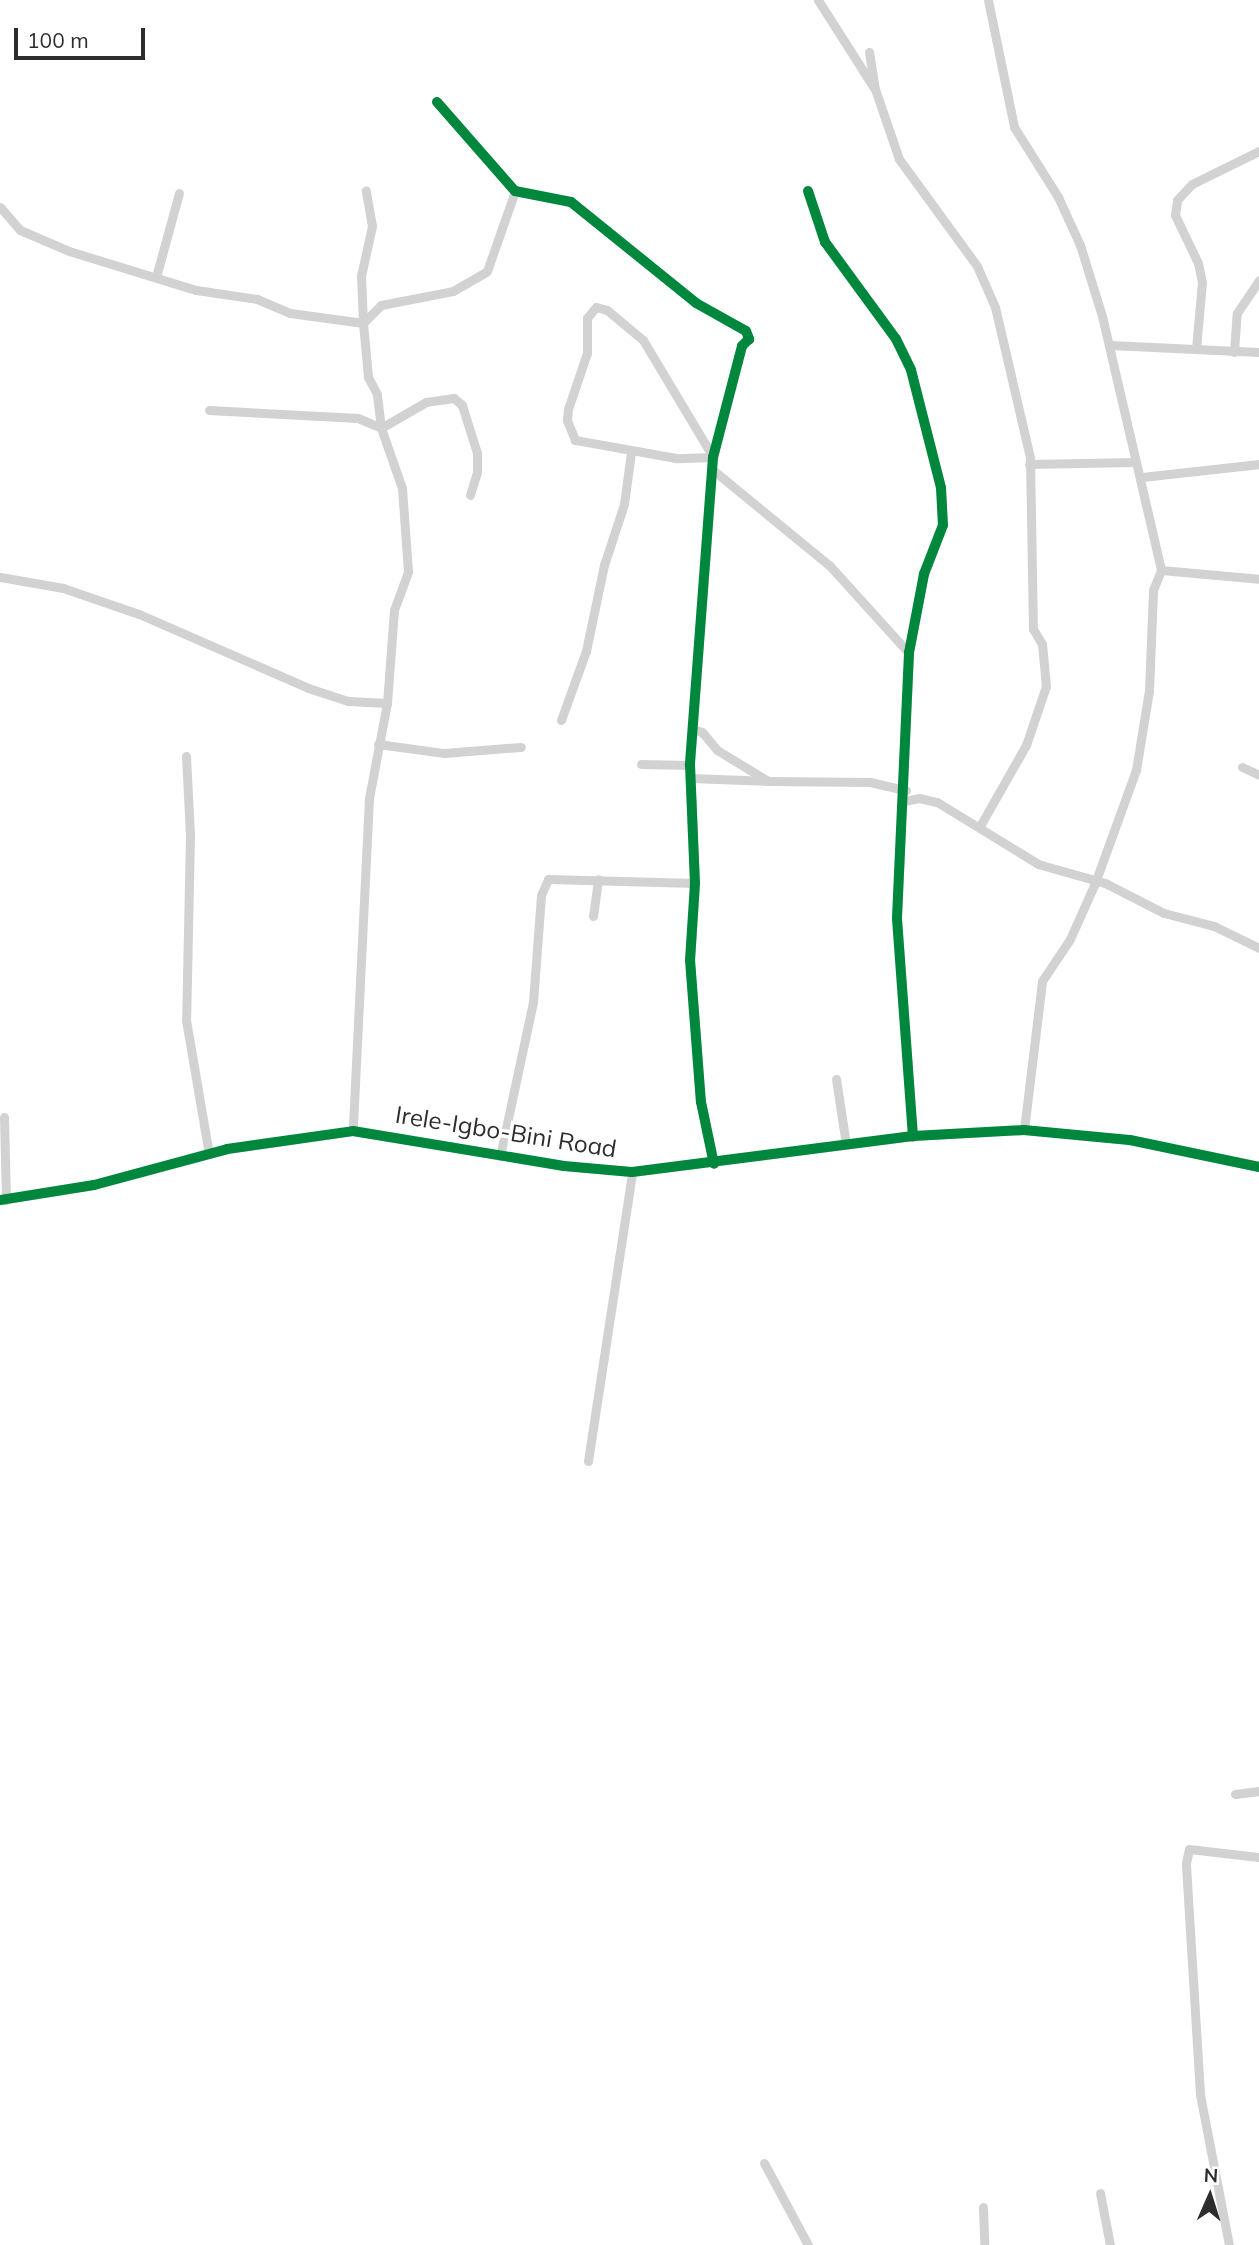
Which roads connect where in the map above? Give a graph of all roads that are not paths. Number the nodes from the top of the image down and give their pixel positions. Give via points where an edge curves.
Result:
1 (818, 0) edge
2 (988, 0) edge
3 (869, 52) dead end
4 (875, 89) junction
5 (438, 102) dead end
6 (1259, 151) edge
7 (366, 191) dead end
8 (515, 191) junction
9 (808, 191) dead end
10 (179, 193) dead end
11 (0, 207) edge
12 (156, 277) junction
13 (1259, 280) edge
14 (363, 323) junction
15 (1110, 345) junction
16 (1196, 349) junction
17 (1234, 352) junction
18 (1259, 352) edge
19 (209, 410) dead end
20 (381, 428) junction
21 (631, 452) junction
22 (713, 457) junction
23 (1135, 462) junction
24 (1029, 464) junction
25 (1259, 464) edge
26 (713, 470) junction
27 (1142, 477) junction
28 (470, 495) dead end
29 (1161, 570) junction
30 (0, 577) edge
31 (1259, 579) edge
32 (909, 653) junction
33 (387, 703) junction
34 (561, 720) dead end
35 (692, 729) junction
36 (379, 744) junction
37 (521, 747) dead end
38 (186, 756) dead end
39 (641, 764) dead end
40 (690, 765) junction
41 (1242, 767) dead end
42 (1259, 775) edge
43 (691, 778) junction
44 (768, 781) junction
45 (906, 790) junction
46 (904, 801) junction
47 (980, 826) junction
48 (598, 879) junction
49 (695, 883) junction
50 (1095, 884) junction
51 (593, 916) dead end
52 (1259, 948) edge
53 (836, 1079) dead end
54 (5, 1117) dead end
55 (353, 1130) junction
56 (1024, 1130) junction
57 (914, 1136) junction
58 (846, 1144) junction
59 (209, 1154) junction
60 (500, 1156) junction
61 (714, 1164) junction
62 (1258, 1165) edge
63 (632, 1172) junction
64 (3, 1200) edge
65 (588, 1461) dead end
66 (1259, 1791) edge
67 (1235, 1794) dead end
68 (1259, 1857) edge
69 (764, 2163) dead end
70 (1100, 2193) dead end
71 (984, 2207) dead end
72 (808, 2245) edge
73 (984, 2245) edge
74 (1110, 2245) edge
75 (1229, 2245) edge

1 - 4 street
2 - 15 street via 1014,127 1058,197 1080,245
3 - 4 street
4 - 24 street via 899,159 977,266 995,307
5 - 8 street via 469,144
6 - 16 street via 1192,184 1177,200 1175,215 1202,282
7 - 14 street via 372,226 361,276
8 - 14 street via 487,271 453,291 381,305
8 - 22 street via 570,202 696,303 746,331 749,339 742,346
9 - 32 street via 815,222 831,250 896,339 921,397 934,451 943,525 924,574
10 - 12 street
11 - 12 street via 9,220 38,241
12 - 14 street via 204,292 257,299 314,319
13 - 17 street via 1237,313
14 - 20 street
15 - 16 street
15 - 23 street
16 - 17 street
17 - 18 street
19 - 20 street via 345,414
20 - 28 street via 409,408 454,398 462,405 477,453
20 - 33 street via 397,470 409,538 408,572 394,610
21 - 22 street
21 - 22 street via 582,444 566,420 587,353 587,318 596,307 607,310 643,340
21 - 34 street via 624,503 604,565 586,651
22 - 26 street
23 - 24 street
23 - 27 street
24 - 47 street via 1033,629 1042,644 1046,687 1026,745
25 - 27 street
26 - 32 street via 830,566
26 - 35 street
27 - 29 street
29 - 31 street
29 - 50 street via 1153,590 1149,691 1136,770
30 - 33 street via 63,588 139,614 308,688 348,701
32 - 45 street
33 - 36 street
35 - 40 street
35 - 44 street
36 - 37 street via 444,753
36 - 55 street via 369,798
38 - 59 street via 190,835 186,1020
39 - 40 street
40 - 43 street
41 - 42 street
43 - 44 street
43 - 49 street
44 - 45 street via 870,782
45 - 46 street
46 - 47 street via 929,799
46 - 57 street via 896,954
47 - 50 street via 1038,864
48 - 49 street
48 - 51 street
48 - 60 street via 552,877 544,885 533,1002
49 - 61 street via 690,960 701,1102
50 - 52 street via 1105,883 1164,913 1214,926
50 - 56 street via 1070,939 1042,981
53 - 58 street
54 - 64 street
55 - 59 street, Irele-Igbo-Bini Road
55 - 60 street, Irele-Igbo-Bini Road
56 - 57 street, Irele-Igbo-Bini Road
56 - 62 street, Irele-Igbo-Bini Road via 1130,1140
57 - 58 street, Irele-Igbo-Bini Road
58 - 61 street, Irele-Igbo-Bini Road
59 - 64 street, Irele-Igbo-Bini Road via 94,1185
60 - 63 street, Irele-Igbo-Bini Road
61 - 63 street, Irele-Igbo-Bini Road
63 - 65 street
66 - 67 street
68 - 75 street via 1189,1849 1186,1863 1199,2094
69 - 72 street
70 - 74 street
71 - 73 street

